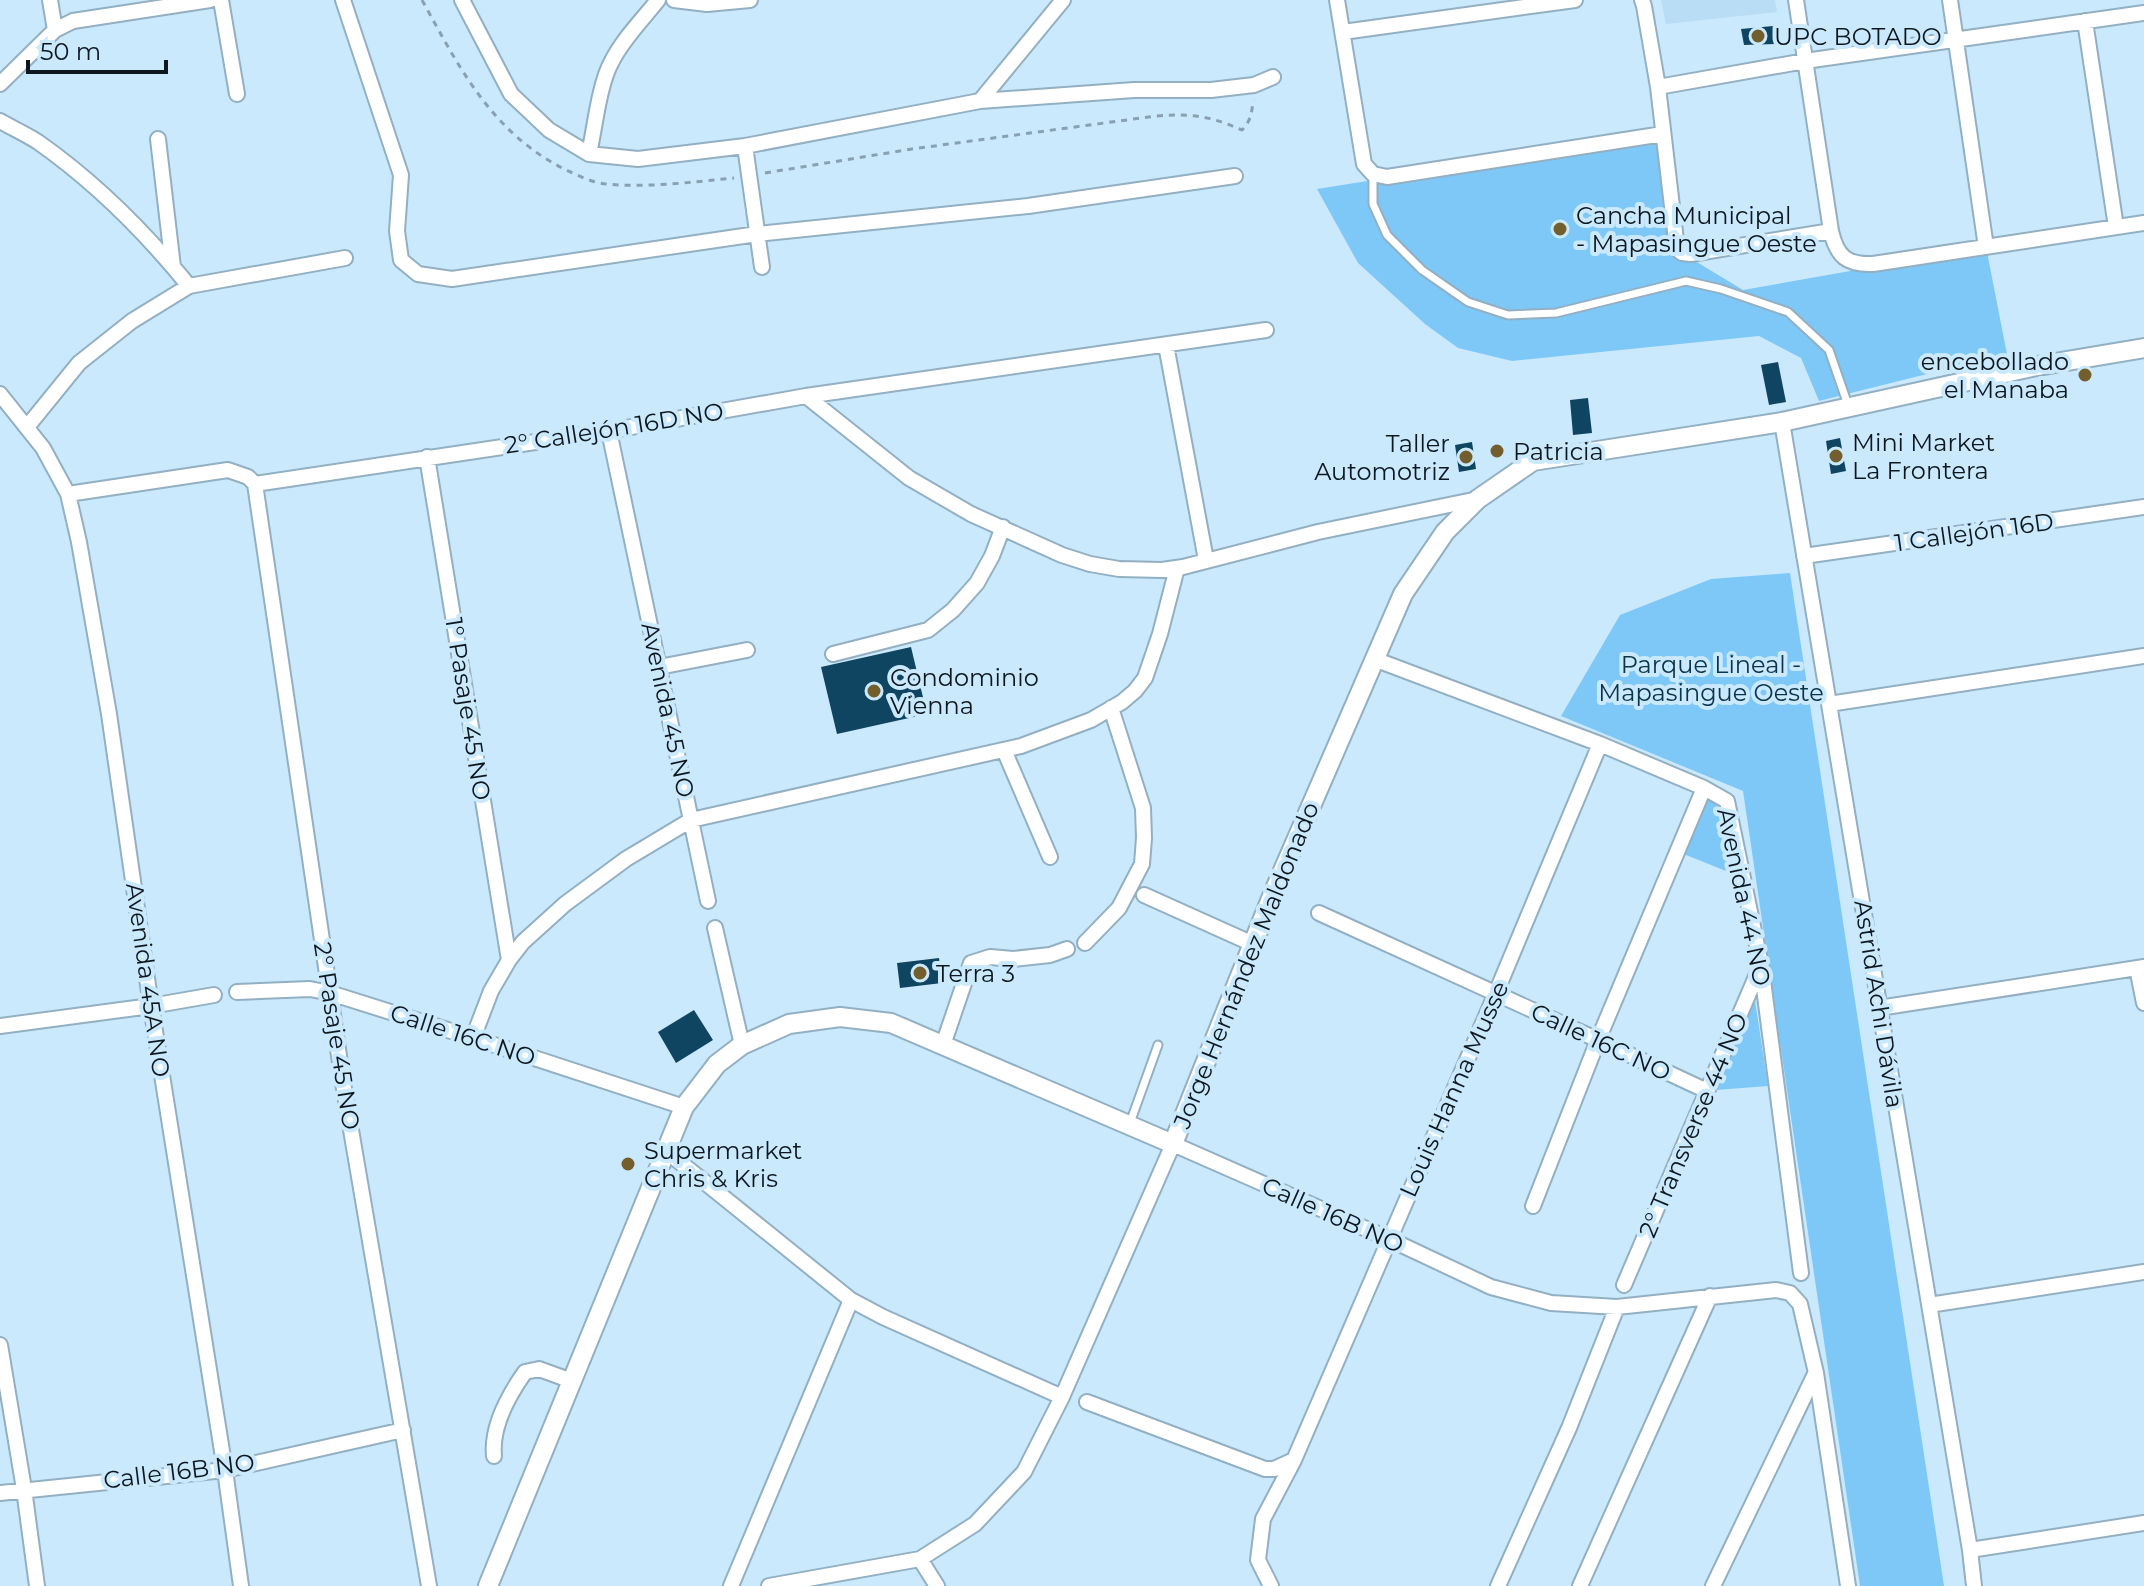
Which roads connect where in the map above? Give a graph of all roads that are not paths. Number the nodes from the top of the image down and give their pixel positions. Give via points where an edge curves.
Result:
1 (50, 0) edge
2 (210, 0) edge
3 (221, 0) edge
4 (343, 0) edge
5 (462, 0) edge
6 (658, 0) edge
7 (674, 0) edge
8 (750, 0) edge
9 (1063, 0) edge
10 (1337, 0) edge
11 (1575, 0) edge
12 (1642, 0) edge
13 (1796, 0) edge
14 (1950, 0) edge
15 (2144, 13) edge
16 (2085, 21) junction
17 (55, 30) junction
18 (1343, 32) junction
19 (1956, 40) junction
20 (1805, 61) junction
21 (1273, 77) dead end
22 (0, 84) edge
23 (1658, 87) junction
24 (237, 94) dead end
25 (980, 101) junction
26 (0, 121) edge
27 (1663, 134) junction
28 (158, 139) dead end
29 (745, 146) junction
30 (589, 154) junction
31 (1373, 174) junction
32 (1235, 176) dead end
33 (2144, 223) edge
34 (2116, 227) junction
35 (1831, 231) junction
36 (757, 234) junction
37 (1986, 247) junction
38 (345, 258) dead end
39 (173, 267) junction
40 (762, 267) dead end
41 (189, 286) junction
42 (1266, 330) dead end
43 (1166, 345) junction
44 (2144, 348) edge
45 (0, 394) edge
46 (806, 396) junction
47 (1849, 407) junction
48 (1782, 422) junction
49 (27, 427) junction
50 (609, 431) junction
51 (427, 457) junction
52 (255, 484) junction
53 (68, 494) junction
54 (1478, 499) junction
55 (2144, 507) edge
56 (1003, 527) junction
57 (1804, 556) junction
58 (1206, 560) junction
59 (1177, 568) junction
60 (747, 650) dead end
61 (833, 654) dead end
62 (2144, 656) edge
63 (1374, 659) junction
64 (659, 667) junction
65 (1829, 704) junction
66 (1111, 708) junction
67 (1600, 744) junction
68 (1004, 750) junction
69 (1704, 788) junction
70 (691, 820) junction
71 (1050, 857) dead end
72 (1144, 895) dead end
73 (708, 901) dead end
74 (1319, 913) dead end
75 (715, 928) dead end
76 (1085, 943) dead end
77 (1253, 944) junction
78 (1067, 949) dead end
79 (509, 960) junction
80 (1761, 965) junction
81 (2141, 967) edge
82 (237, 992) dead end
83 (330, 993) junction
84 (1496, 993) junction
85 (214, 995) dead end
86 (2144, 1003) edge
87 (151, 1006) junction
88 (1879, 1008) junction
89 (0, 1026) edge
90 (473, 1038) junction
91 (1598, 1040) junction
92 (742, 1045) junction
93 (943, 1045) junction
94 (1158, 1045) dead end
95 (1707, 1091) junction
96 (684, 1107) junction
97 (1129, 1125) junction
98 (1173, 1144) junction
99 (666, 1151) junction
100 (1533, 1206) dead end
101 (1389, 1239) junction
102 (2144, 1272) edge
103 (1801, 1273) dead end
104 (1624, 1285) dead end
105 (1710, 1296) junction
106 (851, 1300) junction
107 (1929, 1305) junction
108 (1617, 1307) junction
109 (0, 1345) edge
110 (1816, 1373) junction
111 (572, 1381) junction
112 (1062, 1397) junction
113 (1087, 1402) dead end
114 (403, 1430) junction
115 (494, 1456) dead end
116 (1294, 1460) junction
117 (225, 1470) junction
118 (24, 1489) junction
119 (0, 1493) edge
120 (2144, 1523) edge
121 (1970, 1550) junction
122 (920, 1559) junction
123 (37, 1586) edge
124 (241, 1586) edge
125 (429, 1586) edge
126 (488, 1586) edge
127 (731, 1586) edge
128 (769, 1586) edge
129 (937, 1586) edge
130 (1271, 1586) edge
131 (1498, 1586) edge
132 (1580, 1586) edge
133 (1713, 1586) edge
134 (1848, 1586) edge
135 (1974, 1586) edge

1 - 17 street
2 - 17 street via 73,21
3 - 24 street
4 - 36 street via 401,175 401,260 418,274 452,279
5 - 30 street via 511,94 549,130
6 - 30 street via 611,62
7 - 8 street
9 - 25 street
10 - 18 street
11 - 18 street
12 - 23 street
13 - 20 street
14 - 19 street
15 - 16 street
16 - 19 street
16 - 34 street
17 - 22 street
18 - 31 street via 1364,164
19 - 20 street
19 - 37 street
20 - 23 street
20 - 35 street
21 - 25 street via 1211,90
23 - 27 street
25 - 29 street
26 - 39 street via 36,140 92,184
27 - 31 street via 1387,177
27 - 35 street via 1677,249 1682,253
28 - 39 street
29 - 30 street via 638,159
29 - 36 street
31 - 47 lane via 1373,204 1387,235 1422,270 1468,302 1508,315 1540,314 1686,281 1721,289 1788,312 1829,350
32 - 36 street via 1028,206
33 - 34 street
34 - 37 street
35 - 37 street via 1839,253 1858,265
36 - 40 street
38 - 41 street
39 - 41 street
41 - 49 street via 132,321 79,363
42 - 43 street, 2° Callejón 16D NO
43 - 46 street, 2° Callejón 16D NO
43 - 58 street
44 - 47 street, Jorge Hernández Maldonado
45 - 49 street, Avenida 45A NO
46 - 50 street, 2° Callejón 16D NO
46 - 56 street via 909,478
47 - 48 street, Jorge Hernández Maldonado
48 - 54 street, Jorge Hernández Maldonado via 1533,461
48 - 57 street, Astrid Achi Dávila
49 - 53 street, Avenida 45A NO
50 - 51 street, 2° Callejón 16D NO
50 - 64 street, Avenida 45 NO
51 - 52 street, 2° Callejón 16D NO
51 - 79 street, 1° Pasaje 45 NO
52 - 53 street, 2° Callejón 16D NO via 228,470
52 - 83 street, 2° Pasaje 45 NO
53 - 87 street, Avenida 45A NO via 109,714
54 - 58 street
54 - 63 street, Jorge Hernández Maldonado via 1445,532 1403,594
55 - 57 street, 1 Callejón 16D
56 - 59 street via 1090,564
56 - 61 street via 977,583 928,630
57 - 65 street, Astrid Achi Dávila
58 - 59 street
59 - 66 street via 1145,678
60 - 64 street
62 - 65 street
63 - 67 street, Avenida 44 NO
63 - 77 street, Jorge Hernández Maldonado
64 - 70 street, Avenida 45 NO
65 - 88 street, Astrid Achi Dávila
66 - 68 street
66 - 76 street via 1143,808 1142,864 1119,908
67 - 69 street, Avenida 44 NO
67 - 84 street, Louis Hanna Musse
68 - 70 street
68 - 71 street
69 - 80 street, Avenida 44 NO via 1727,801
69 - 91 street
70 - 73 street
70 - 79 street, Avenida 45 NO via 565,904
72 - 77 street
74 - 84 street, Calle 16C NO
75 - 92 street
77 - 98 street, Jorge Hernández Maldonado
78 - 93 street via 971,963
79 - 90 street, Avenida 45 NO
80 - 95 street, 2° Transverse 44 NO
80 - 103 street, Avenida 44 NO
81 - 86 street
81 - 88 street
82 - 83 street, Calle 16C NO
83 - 90 street, Calle 16C NO
83 - 114 street, 2° Pasaje 45 NO
84 - 91 street, Calle 16C NO
84 - 101 street, Louis Hanna Musse
85 - 87 street
87 - 89 street
87 - 117 street, Avenida 45A NO
88 - 107 street, Astrid Achi Dávila
90 - 96 street, Calle 16C NO
91 - 95 street, Calle 16C NO
91 - 100 street
92 - 93 street, Calle 16B NO via 789,1024 840,1017 891,1023
92 - 96 street, Calle 16B NO via 717,1064
93 - 97 street, Calle 16B NO
94 - 97 lane
95 - 104 street, 2° Transverse 44 NO
96 - 99 street, Calle 16B NO
97 - 98 street, Calle 16B NO
98 - 101 street, Calle 16B NO
98 - 112 street, Jorge Hernández Maldonado
99 - 106 street
99 - 111 street, Calle 16B NO
101 - 108 street, Calle 16B NO via 1491,1287 1551,1303
101 - 116 street, Louis Hanna Musse
102 - 107 street
105 - 108 street, Calle 16B NO
105 - 110 street, Calle 16B NO via 1776,1290 1795,1296
105 - 132 street
106 - 112 street
106 - 127 street
107 - 121 street, Astrid Achi Dávila
108 - 131 street
109 - 118 street
110 - 133 street
110 - 134 street
111 - 115 street via 539,1369 525,1372 509,1394 493,1443
111 - 126 street, Calle 16B NO
112 - 122 street, Jorge Hernández Maldonado via 1024,1472 975,1524
113 - 116 street via 1265,1469
114 - 117 street, Calle 16B NO
114 - 125 street, 2° Pasaje 45 NO
116 - 130 street, Louis Hanna Musse via 1263,1519 1258,1560
117 - 118 street, Calle 16B NO
117 - 124 street, Avenida 45A NO
118 - 119 street, Calle 16B NO
118 - 123 street
120 - 121 street
121 - 135 street, Astrid Achi Dávila
122 - 128 street, Jorge Hernández Maldonado
122 - 129 street

